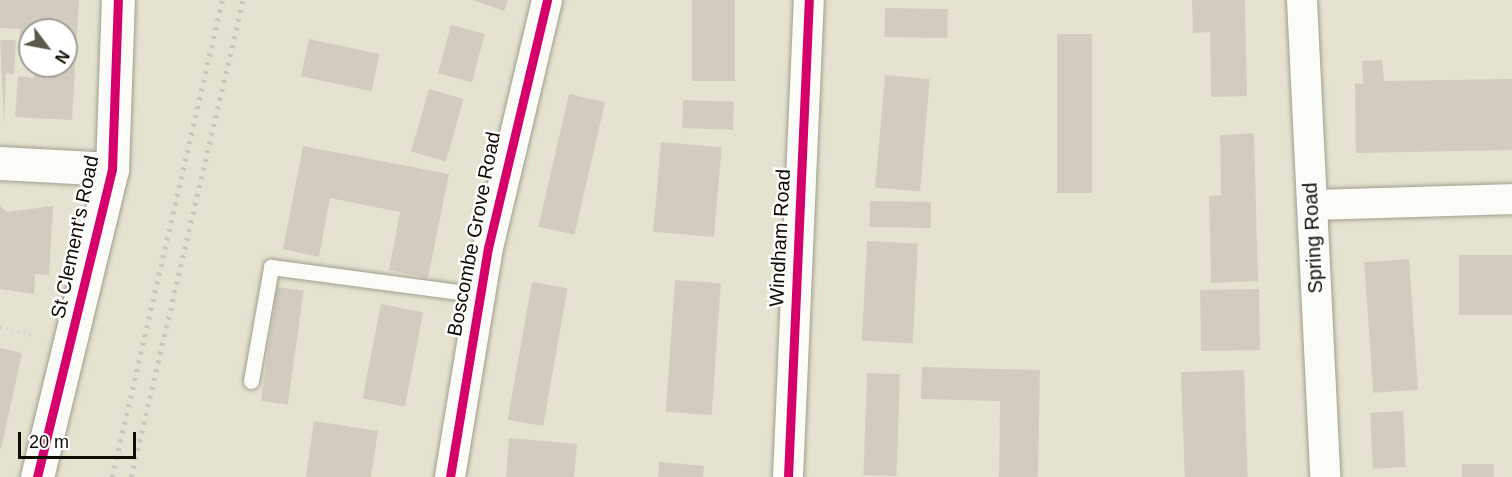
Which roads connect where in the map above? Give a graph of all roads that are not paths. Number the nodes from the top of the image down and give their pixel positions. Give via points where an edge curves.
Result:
1 (118, 0) edge
2 (547, 0) edge
3 (809, 0) edge
4 (1302, 0) edge
5 (0, 163) edge
6 (112, 168) junction
7 (1512, 199) edge
8 (1312, 205) junction
9 (480, 296) junction
10 (251, 381) dead end
11 (37, 477) edge
12 (450, 477) edge
13 (788, 477) edge
14 (1324, 477) edge

1 - 6 street, St Clement's Road
2 - 9 street, Boscombe Grove Road via 518,106
3 - 13 street, Windham Road
4 - 8 street, Spring Road
5 - 6 street
6 - 11 street, St Clement's Road
7 - 8 street
8 - 14 street, Spring Road
9 - 10 lane via 271,267
9 - 12 street, Boscombe Grove Road

